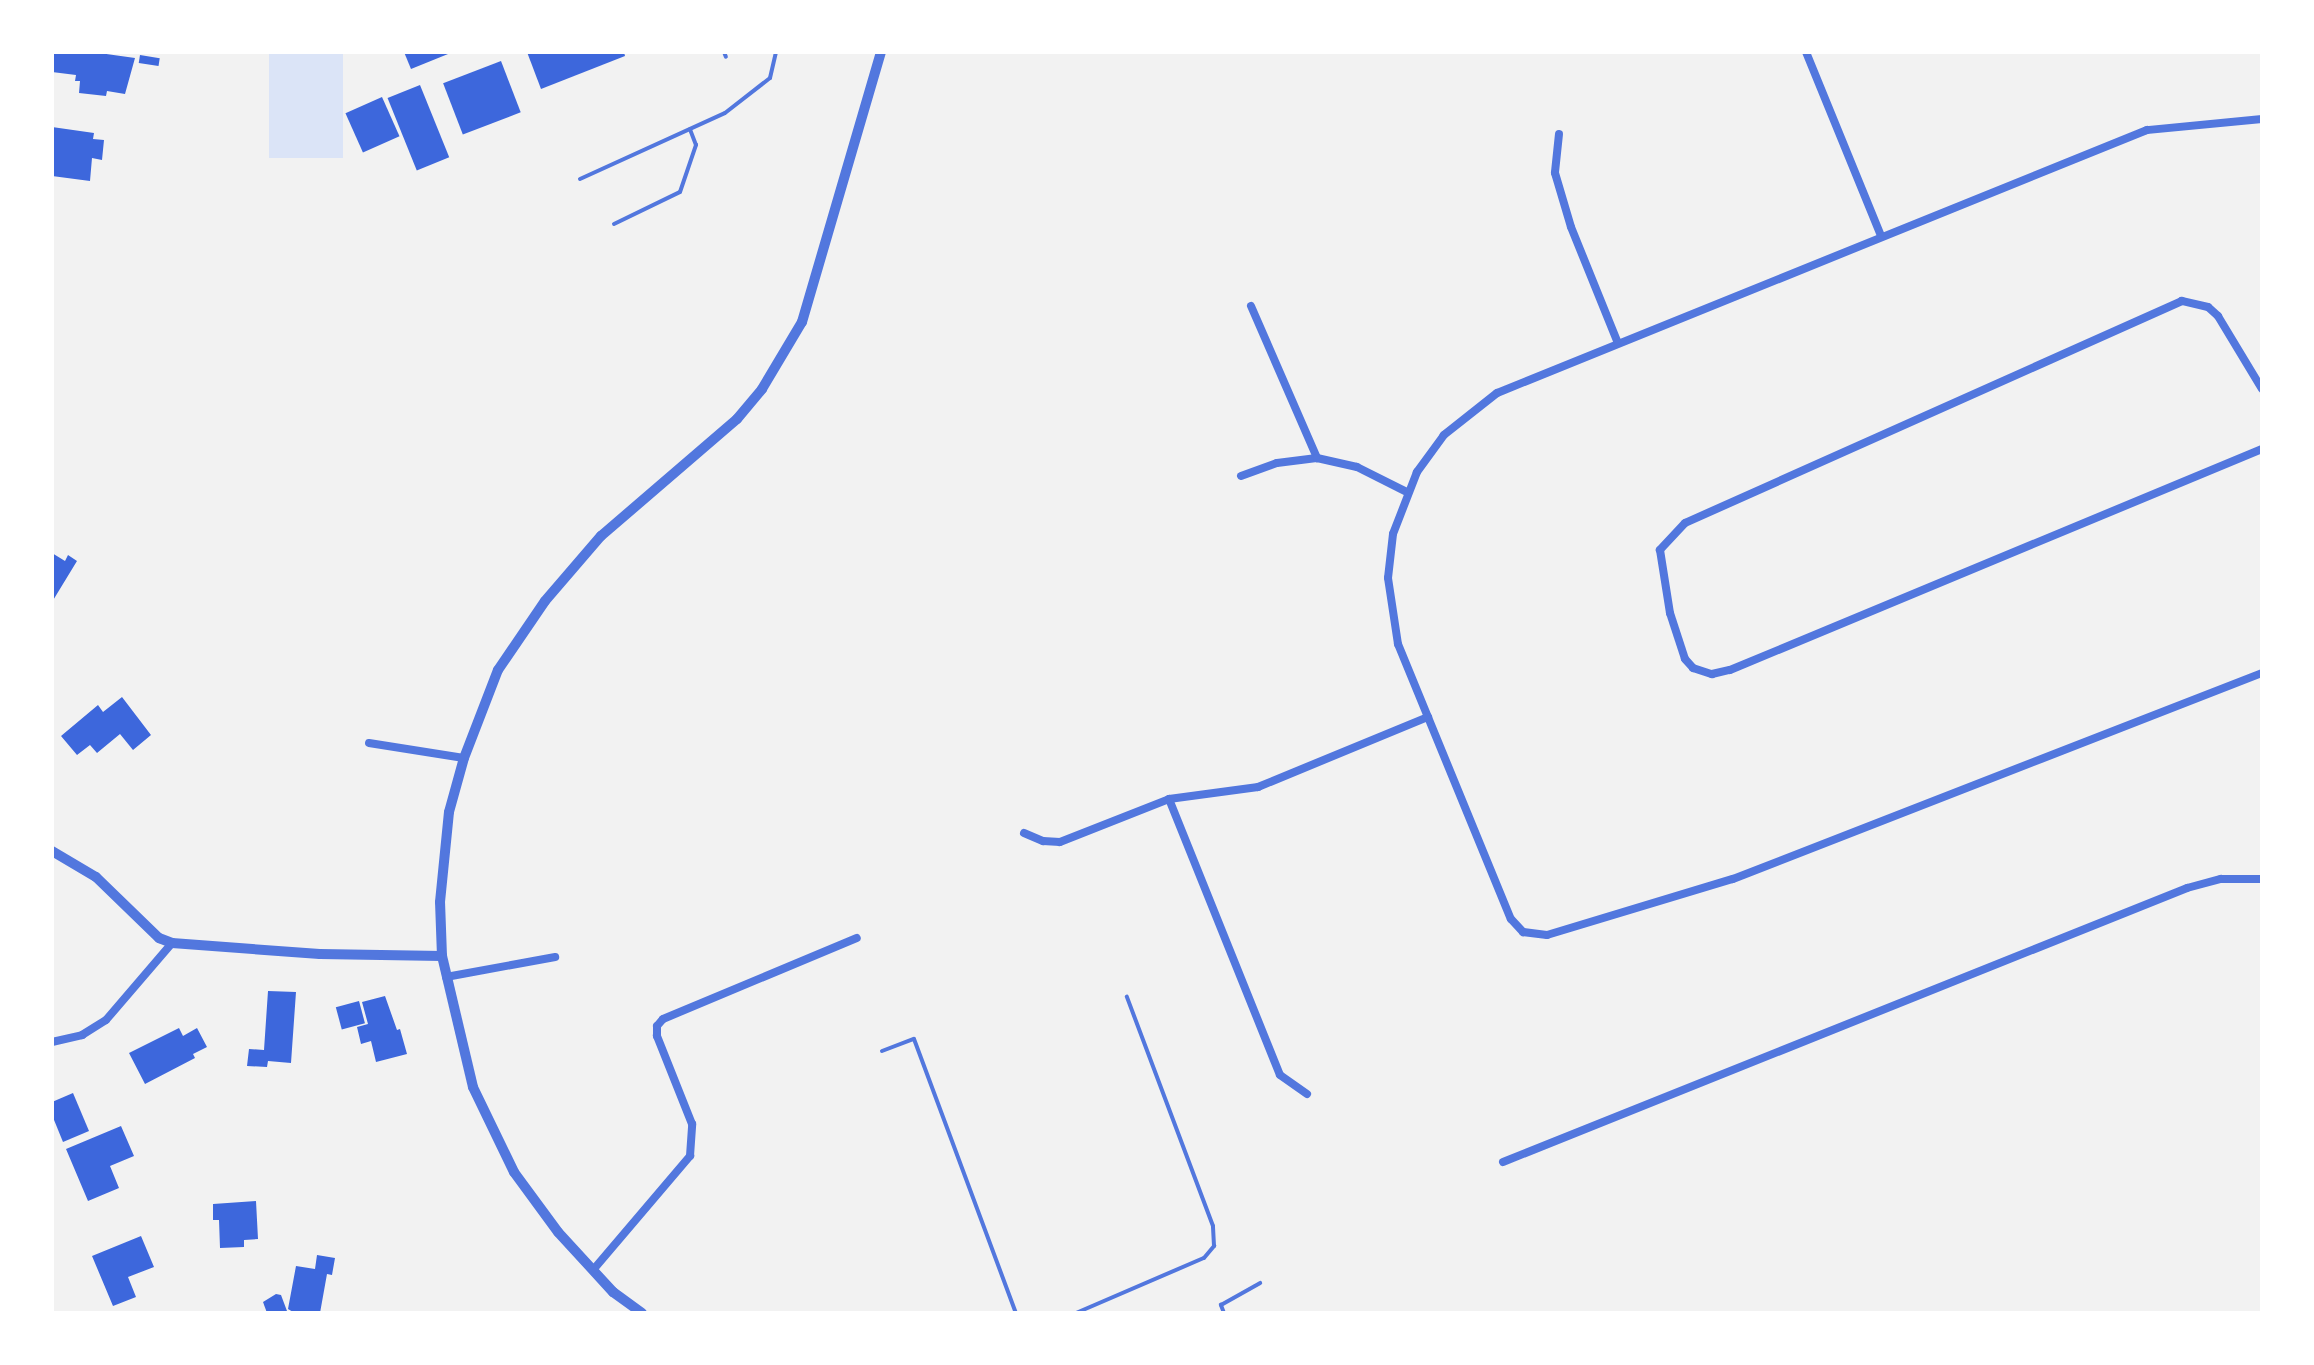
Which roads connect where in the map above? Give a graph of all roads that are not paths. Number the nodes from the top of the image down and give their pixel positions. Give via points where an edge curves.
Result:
1 (776, 52) edge
2 (881, 52) edge
3 (1806, 52) edge
4 (2262, 119) edge
5 (690, 129) junction
6 (1559, 134) dead end
7 (580, 179) dead end
8 (614, 224) dead end
9 (1881, 236) junction
10 (1251, 306) dead end
11 (1617, 341) junction
12 (2262, 389) edge
13 (2262, 449) edge
14 (1317, 458) junction
15 (1241, 476) dead end
16 (1407, 492) junction
17 (2262, 673) edge
18 (1428, 717) junction
19 (369, 743) dead end
20 (464, 758) junction
21 (1169, 799) junction
22 (1024, 833) dead end
23 (52, 851) edge
24 (2262, 879) edge
25 (857, 938) dead end
26 (172, 943) junction
27 (442, 956) junction
28 (555, 957) dead end
29 (446, 977) junction
30 (1127, 997) dead end
31 (52, 1042) edge
32 (882, 1051) dead end
33 (1307, 1094) dead end
34 (1503, 1162) dead end
35 (593, 1270) junction
36 (1260, 1283) dead end
37 (642, 1313) edge
38 (1016, 1313) edge
39 (1076, 1313) edge
40 (1224, 1313) edge

1 - 5 lane via 774,70 760,87 725,113
2 - 20 street via 802,322 762,389 737,419 601,536 545,601 498,670
3 - 9 street
4 - 9 street via 2147,130
5 - 7 lane
5 - 8 lane via 696,145 680,192
6 - 11 street via 1555,173
9 - 11 street
10 - 14 street
11 - 16 street via 1478,405 1444,435
12 - 13 street via 2218,316 2208,307 2182,301 1685,523 1660,550 1670,613 1693,668 1712,674 1730,670
14 - 15 street via 1277,463
14 - 16 street via 1357,467
16 - 18 street via 1391,545 1389,600 1398,644
17 - 18 street via 1733,879 1547,935 1523,932 1511,919
18 - 21 street via 1258,787
19 - 20 street
20 - 27 street via 449,812 440,902
21 - 22 street via 1060,842
21 - 33 street via 1280,1075
23 - 26 street via 96,877 159,938
24 - 34 street via 2221,879 2187,888
25 - 35 street via 657,1026 692,1124 690,1156
26 - 27 street
26 - 31 street via 106,1020 82,1035
27 - 29 street
28 - 29 street
29 - 35 street via 473,1087 514,1172
30 - 39 lane via 1213,1226 1214,1246 1204,1258
32 - 38 lane via 914,1039
35 - 37 street
36 - 40 lane via 1221,1305

